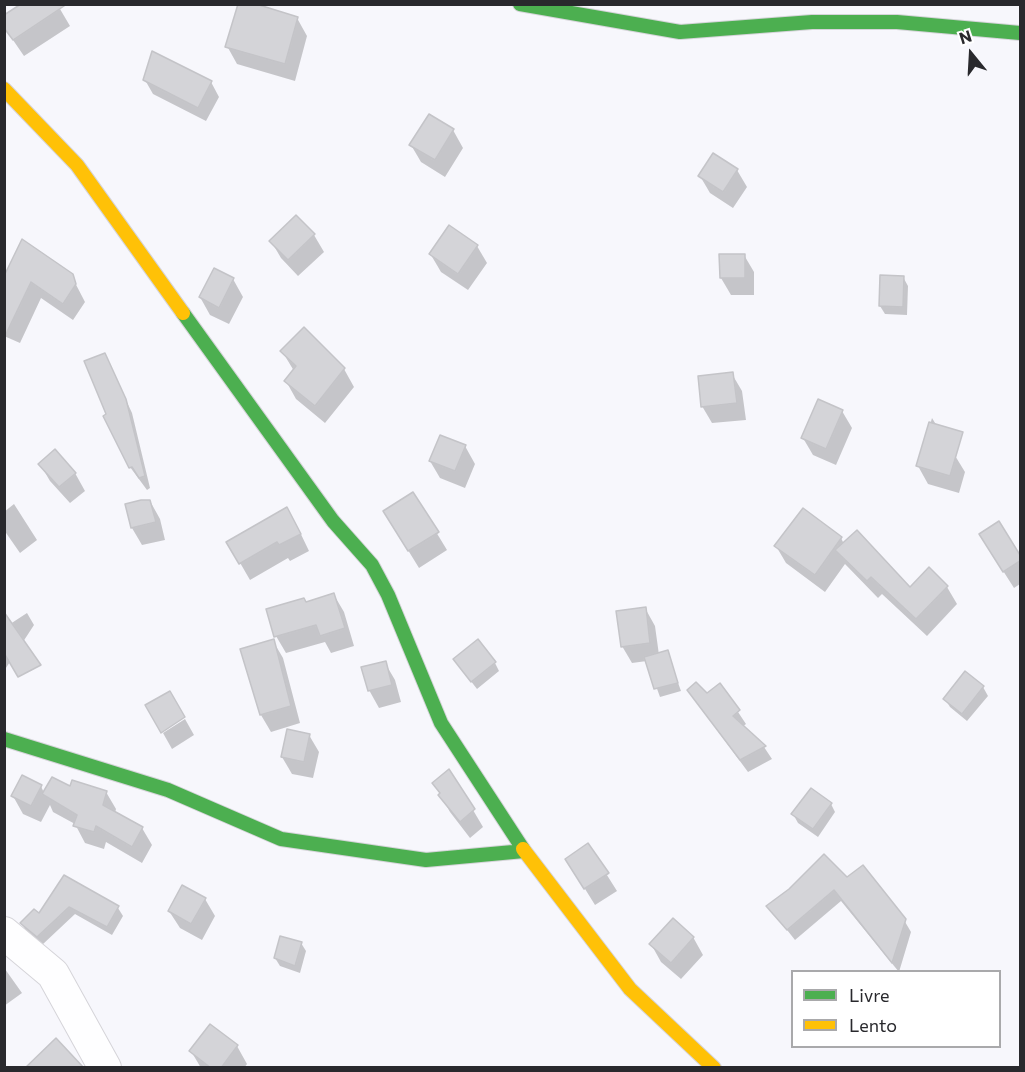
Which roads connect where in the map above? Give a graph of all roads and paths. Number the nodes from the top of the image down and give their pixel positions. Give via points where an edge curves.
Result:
1 (520, 4) edge
2 (1020, 33) edge
3 (4, 89) edge
4 (4, 739) edge
5 (524, 851) junction
6 (4, 933) edge
7 (105, 1068) edge
8 (714, 1068) edge

1 - 2 street via 680,32 812,22 897,22
3 - 5 street via 77,165 333,521 372,565 441,723
4 - 5 street via 168,790 281,839 426,860
5 - 8 street via 630,989
6 - 7 street via 53,974

